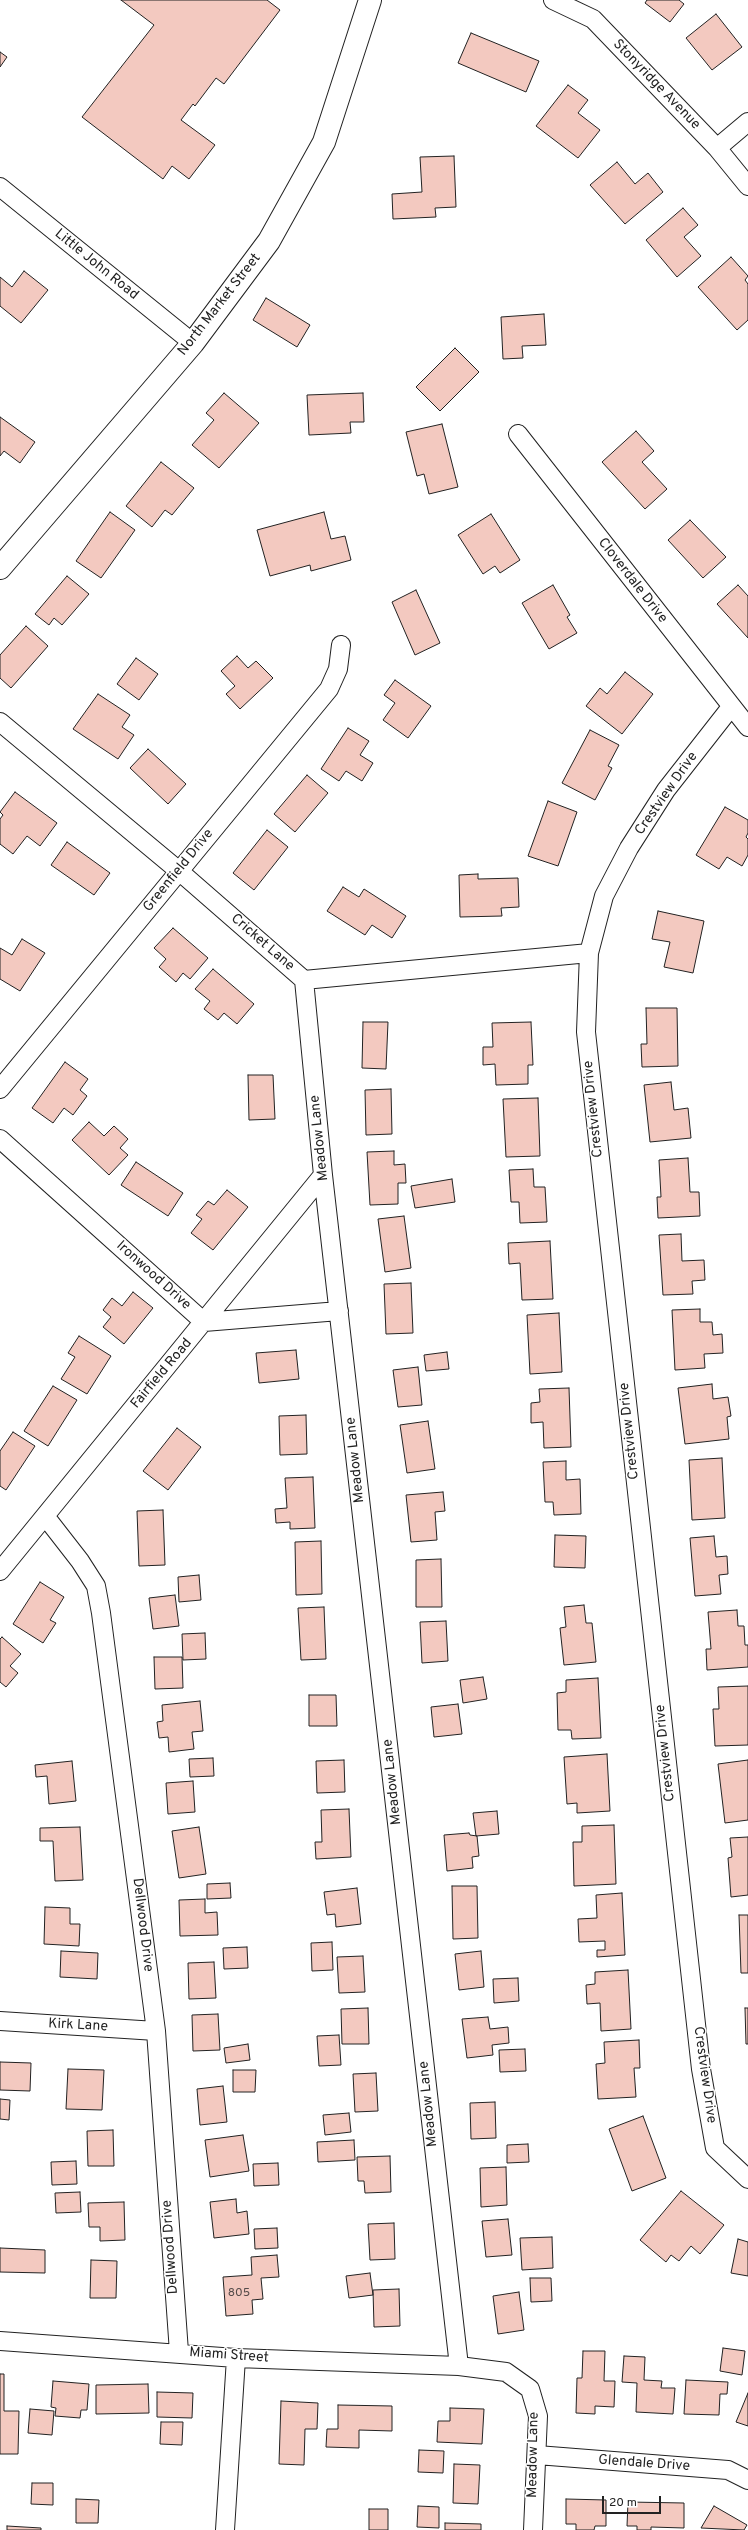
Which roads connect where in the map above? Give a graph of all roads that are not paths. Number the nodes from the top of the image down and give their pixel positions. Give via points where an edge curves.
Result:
1 (370, 0) edge
2 (553, 0) edge
3 (748, 122) edge
4 (716, 148) junction
5 (748, 186) edge
6 (0, 187) edge
7 (193, 343) junction
8 (518, 434) dead end
9 (3, 558) edge
10 (341, 644) dead end
11 (731, 707) junction
12 (0, 722) edge
13 (748, 727) edge
14 (179, 871) junction
15 (588, 953) junction
16 (304, 980) junction
17 (0, 1089) edge
18 (0, 1138) edge
19 (323, 1175) junction
20 (339, 1310) junction
21 (204, 1322) junction
22 (45, 1516) junction
23 (0, 1571) edge
24 (0, 2021) edge
25 (156, 2030) junction
26 (748, 2179) edge
27 (0, 2341) edge
28 (179, 2352) junction
29 (236, 2358) junction
30 (459, 2366) junction
31 (537, 2455) junction
32 (748, 2480) edge
33 (225, 2530) edge
34 (532, 2530) edge

1 - 7 street, North Market Street via 324,142 269,241
2 - 4 street, Stonyridge Avenue via 593,19
3 - 4 street
4 - 5 street, Stonyridge Avenue
6 - 7 street, Little John Road
7 - 9 street, North Market Street
8 - 11 street, Cloverdale Drive
10 - 14 street, Greenfield Drive via 338,669 329,689
11 - 13 street, Cloverdale Drive
11 - 15 street, Crestview Drive via 666,790 629,848 604,896
12 - 14 street, Cricket Lane
14 - 16 street, Cricket Lane
14 - 17 street, Greenfield Drive
15 - 16 street, Cricket Lane
15 - 26 street, Crestview Drive via 586,1032 701,2069 715,2148
16 - 19 street, Meadow Lane
18 - 21 street, Ironwood Drive
19 - 20 street, Meadow Lane
19 - 21 street, Fairfield Road
20 - 21 street
20 - 30 street, Meadow Lane
21 - 22 street, Fairfield Road
22 - 23 street, Fairfield Road
22 - 25 street, Dellwood Drive via 96,1586 102,1613
24 - 25 street, Kirk Lane
25 - 28 street, Dellwood Drive
27 - 28 street, Miami Street
28 - 29 street, Miami Street
29 - 30 street, Miami Street
29 - 33 street
30 - 31 street, Meadow Lane via 506,2372 530,2389 538,2416
31 - 32 street, Glendale Drive via 728,2470
31 - 34 street, Meadow Lane

